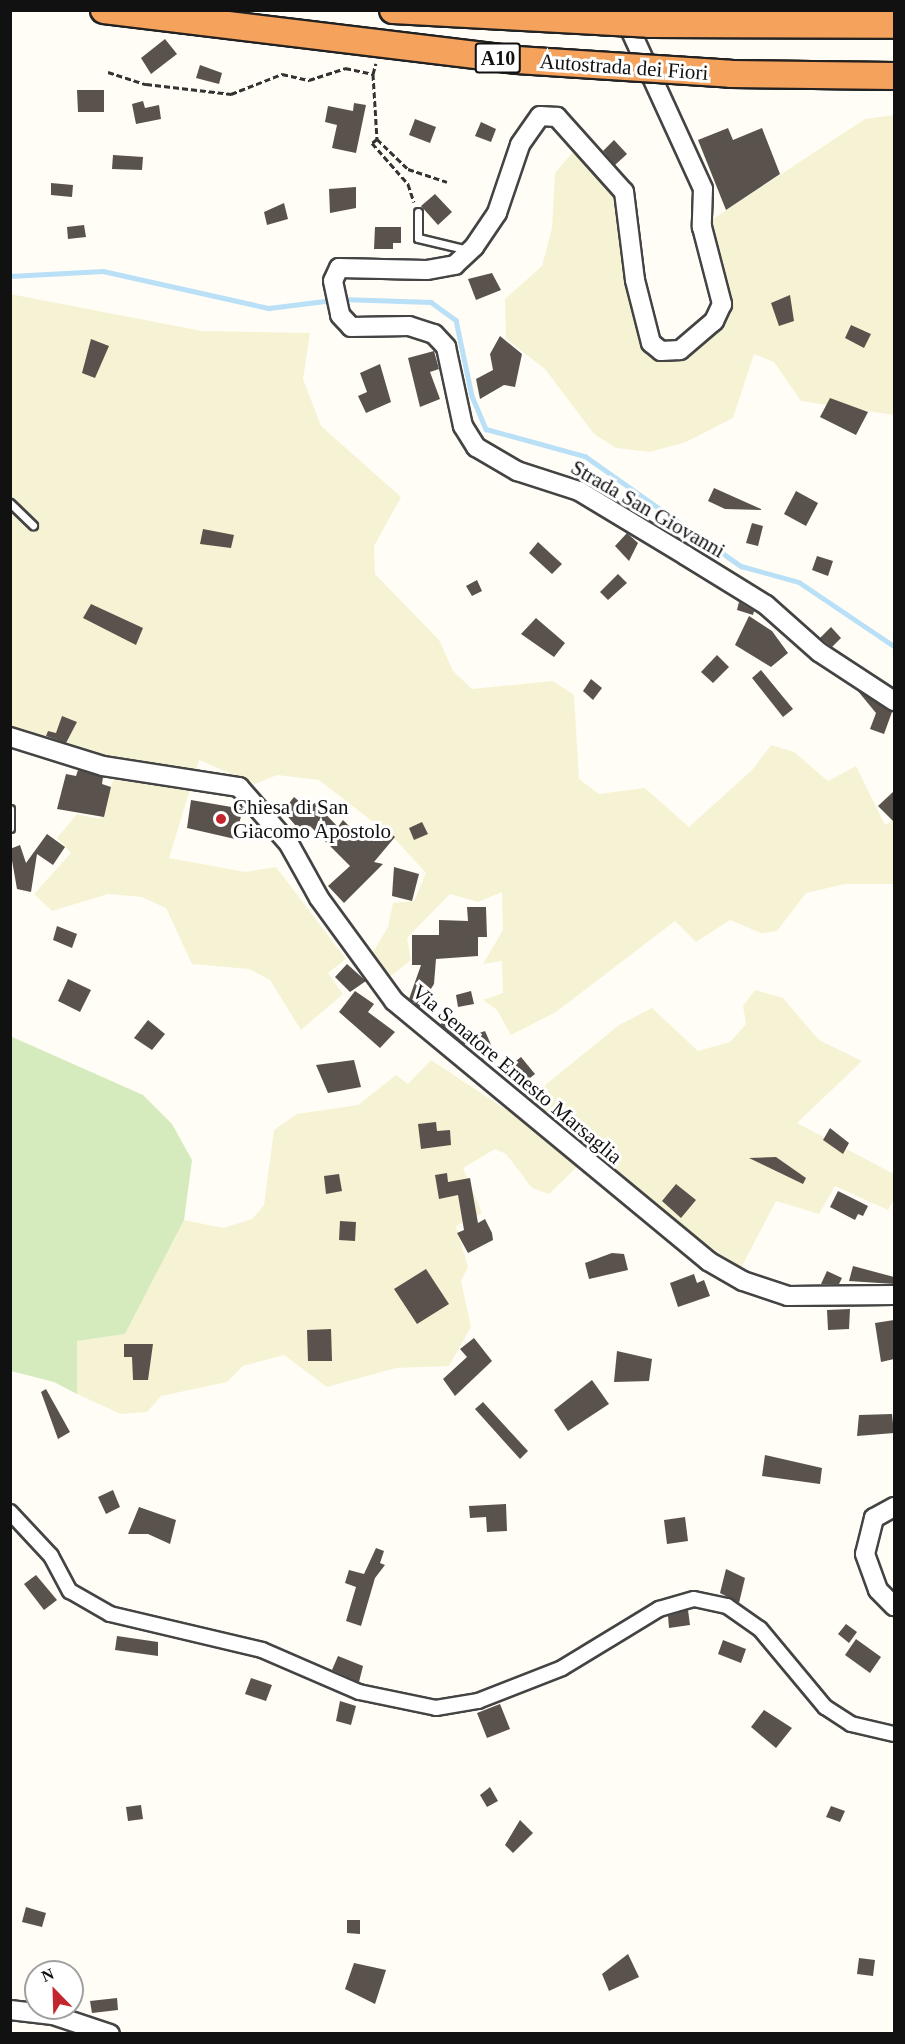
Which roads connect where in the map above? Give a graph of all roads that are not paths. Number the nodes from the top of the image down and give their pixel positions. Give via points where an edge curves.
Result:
1 (104, 10) edge
2 (393, 10) edge
3 (622, 10) edge
4 (894, 25) edge
5 (894, 76) edge
6 (418, 212) road end
7 (471, 250) junction
8 (10, 503) edge
9 (33, 525) dead end
10 (894, 701) edge
11 (12, 741) edge
12 (10, 809) edge
13 (10, 828) edge
14 (894, 1295) edge
15 (894, 1507) edge
16 (10, 1512) edge
17 (894, 1606) edge
18 (894, 1734) edge
19 (10, 2010) edge
20 (110, 2034) edge

1 - 5 highway, Autostrada dei Fiori / A10, bridge via 517,60 731,74
2 - 4 highway, Autostrada dei Fiori / A10, bridge via 649,24
3 - 7 street, Strada San Giovanni via 703,189 702,226 722,304 714,321 680,350 661,351 651,343 635,280 624,192 557,117 540,116 520,145 497,213
6 - 7 lane via 418,238
7 - 10 street, Strada San Giovanni via 455,265 426,270 339,268 333,281 340,315 351,327 410,326 434,334 446,347 463,426 476,447 517,471 579,491 686,555 766,605 819,652
8 - 9 lane
11 - 14 street, Via Senatore Ernesto Marsaglia via 103,766 239,787 289,844 319,898 394,1001 708,1261 743,1281 788,1296
12 - 13 lane
15 - 17 street via 874,1518 865,1554 878,1590
16 - 18 street via 51,1556 70,1591 110,1614 262,1650 359,1692 436,1708 478,1701 562,1668 659,1609 694,1599 727,1606 760,1629 825,1707 851,1724
19 - 20 street via 53,2015

